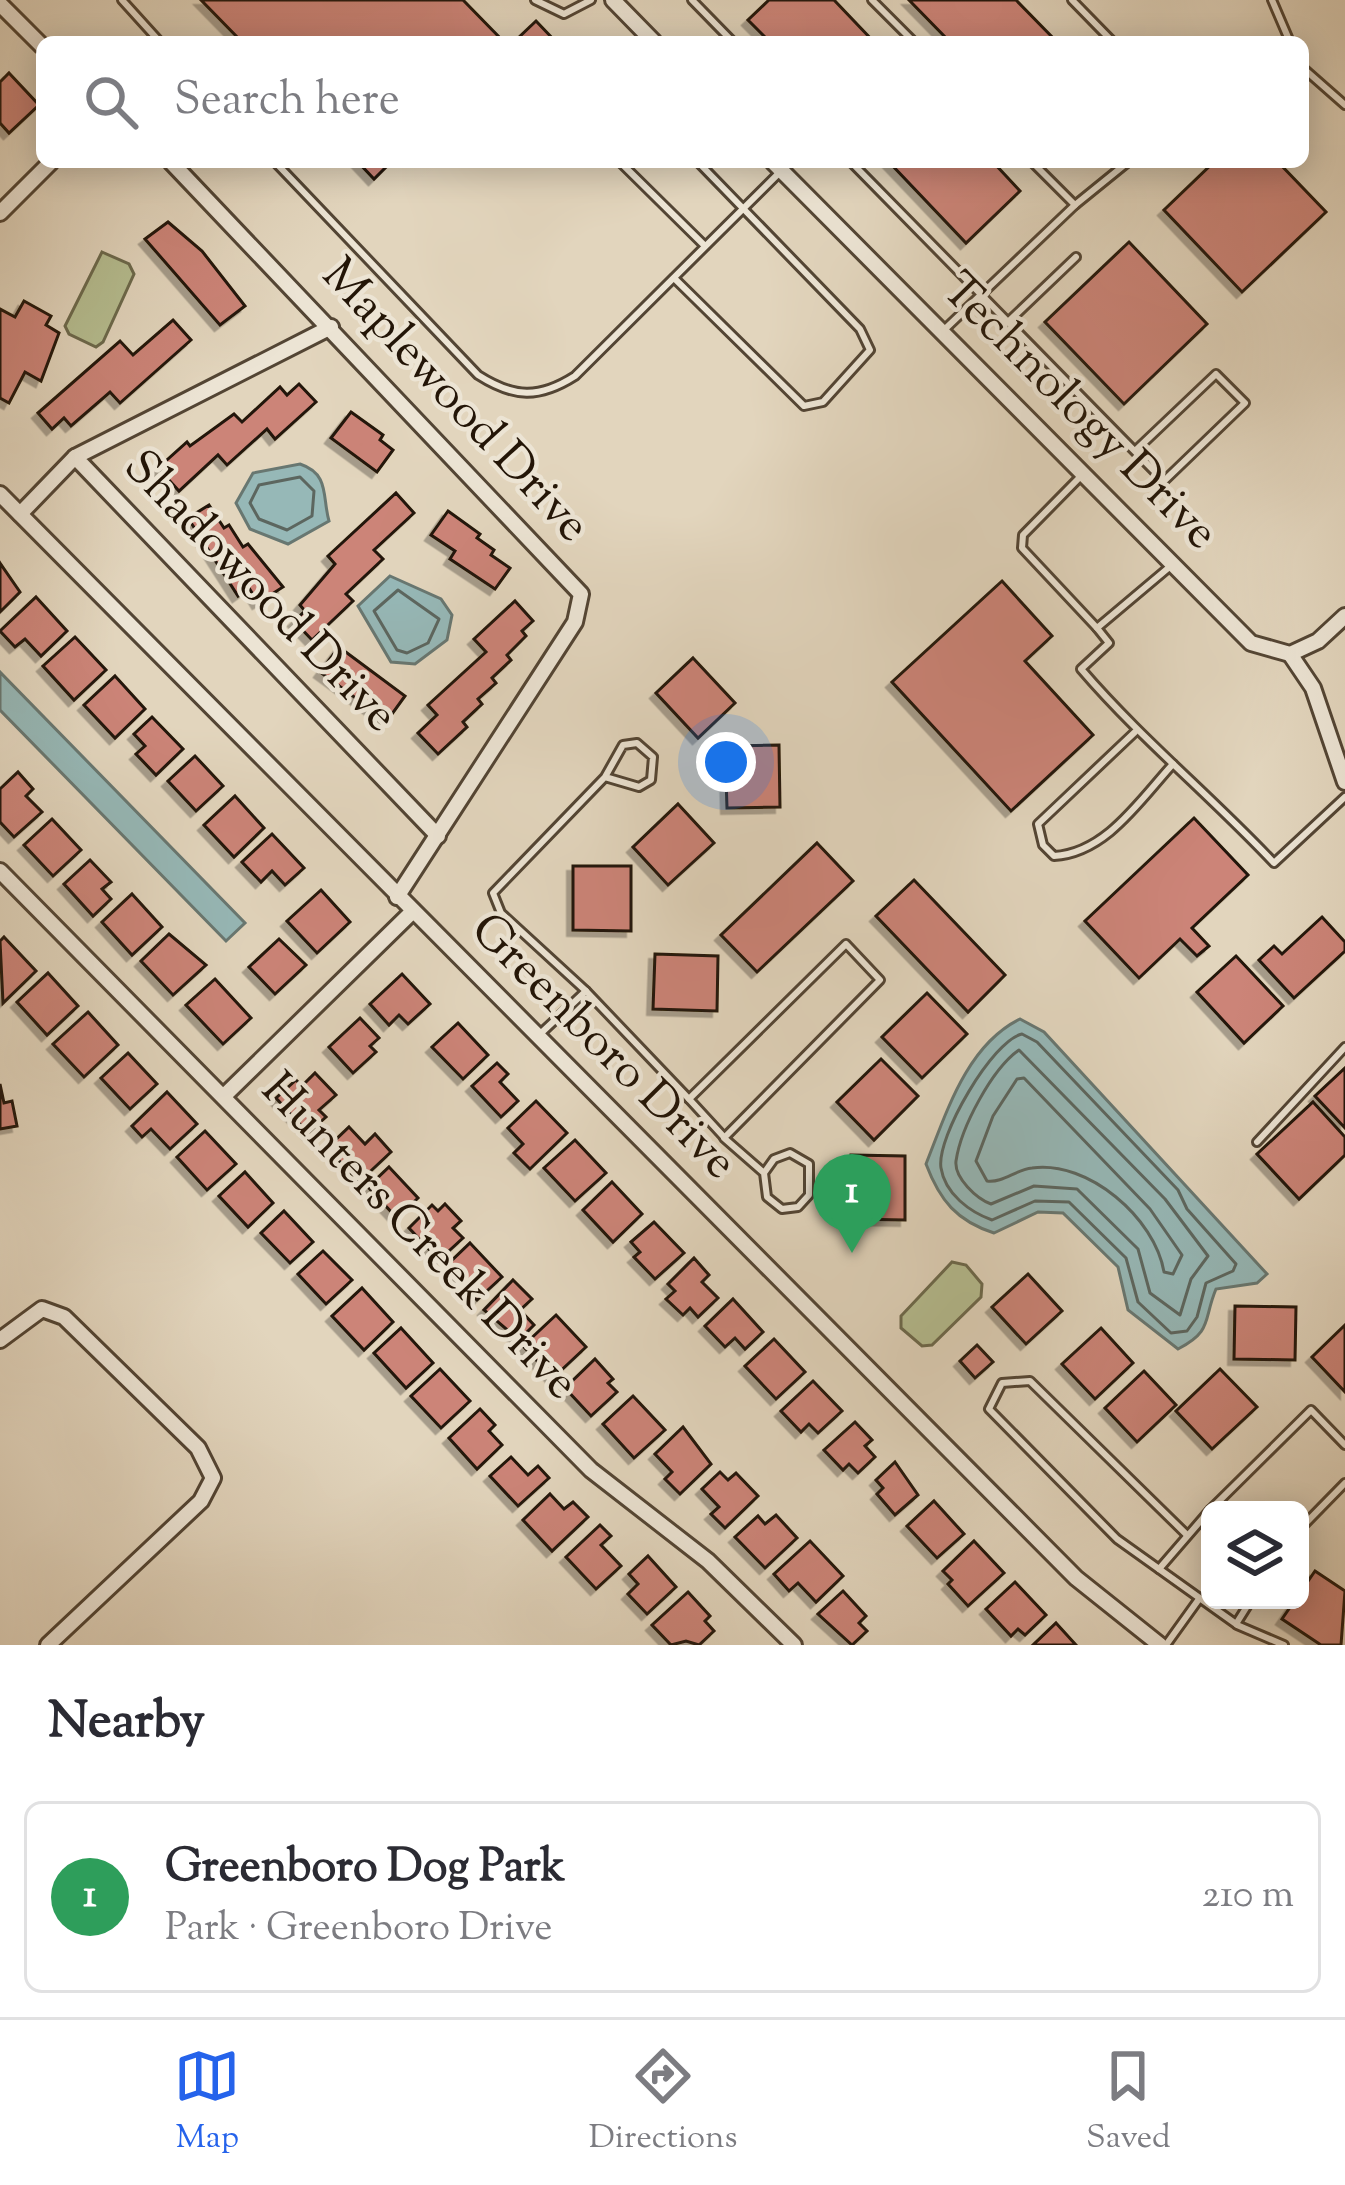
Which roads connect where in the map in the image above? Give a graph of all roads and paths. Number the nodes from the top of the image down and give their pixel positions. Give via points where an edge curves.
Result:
1 (122, 0) edge
2 (535, 0) edge
3 (591, 0) edge
4 (613, 0) edge
5 (692, 0) edge
6 (872, 0) edge
7 (1072, 0) edge
8 (1273, 0) edge
9 (0, 4) edge
10 (155, 36) edge
11 (648, 36) edge
12 (728, 36) edge
13 (908, 36) edge
14 (1107, 36) edge
15 (1288, 36) edge
16 (36, 40) edge
17 (1309, 73) edge
18 (1345, 105) edge
19 (46, 168) edge
20 (177, 168) edge
21 (281, 168) edge
22 (626, 168) edge
23 (704, 168) edge
24 (775, 168) edge
25 (779, 168) edge
26 (857, 168) edge
27 (1038, 168) edge
28 (1121, 168) edge
29 (1075, 206) junction
30 (744, 208) junction
31 (0, 213) edge
32 (705, 246) junction
33 (1076, 257) dead end
34 (674, 278) junction
35 (981, 295) junction
36 (1008, 322) junction
37 (331, 327) junction
38 (942, 332) junction
39 (1135, 452) junction
40 (75, 457) junction
41 (1083, 474) junction
42 (0, 494) edge
43 (20, 514) junction
44 (1173, 564) junction
45 (1345, 616) edge
46 (1097, 628) junction
47 (1290, 654) junction
48 (1135, 732) junction
49 (1174, 764) junction
50 (605, 777) junction
51 (1344, 778) edge
52 (1345, 797) edge
53 (438, 836) junction
54 (0, 872) edge
55 (397, 897) junction
56 (412, 912) junction
57 (586, 991) junction
58 (537, 1037) junction
59 (1345, 1046) edge
60 (224, 1096) junction
61 (689, 1099) junction
62 (724, 1138) junction
63 (1257, 1142) dead end
64 (764, 1173) junction
65 (0, 1340) edge
66 (1345, 1444) edge
67 (1345, 1483) edge
68 (1219, 1501) edge
69 (1201, 1519) edge
70 (1309, 1520) edge
71 (1186, 1534) junction
72 (1159, 1569) junction
73 (1199, 1599) junction
74 (1245, 1609) edge
75 (1236, 1624) junction
76 (48, 1645) edge
77 (794, 1645) edge
78 (1163, 1645) edge
79 (1283, 1645) edge

1 - 10 lane
2 - 3 lane via 564,14
4 - 11 street
5 - 12 lane
6 - 13 lane
7 - 14 lane
8 - 15 lane
9 - 16 street
17 - 18 lane
19 - 31 street
20 - 37 street, Maplewood Drive
21 - 34 lane via 478,375 518,396 575,376
22 - 32 lane
23 - 30 lane
24 - 30 lane
25 - 38 street, Technology Drive
26 - 35 lane
27 - 29 lane
28 - 29 lane
29 - 35 lane
30 - 32 lane
30 - 34 lane via 869,341 865,359 823,402 795,400
32 - 34 lane
33 - 36 lane
35 - 36 lane
35 - 38 lane
36 - 39 lane
37 - 40 street, Shadowood Drive
37 - 53 street, Maplewood Drive via 581,593 575,622
38 - 41 street, Technology Drive
39 - 39 lane via 1164,481 1245,403 1216,374
40 - 43 street
40 - 53 street, Shadowood Drive
41 - 44 street, Technology Drive
41 - 46 lane via 1023,535 1022,548
42 - 43 street, Greenboro Drive
43 - 55 street, Greenboro Drive
44 - 46 lane
44 - 47 street, Technology Drive via 1251,643
45 - 47 street
46 - 48 lane via 1108,643 1081,669
47 - 51 street via 1313,688
48 - 49 lane
48 - 49 lane via 1038,824 1054,856 1078,854 1105,837
49 - 52 lane via 1274,862
50 - 50 lane via 622,745 638,742 653,758 651,780 639,788
50 - 57 lane via 493,893 501,913
53 - 55 street, Maplewood Drive
54 - 60 street, Hunters Creek Drive
55 - 56 street, Greenboro Drive
56 - 58 street, Greenboro Drive
56 - 60 street
57 - 58 lane
57 - 61 lane
58 - 78 street, Greenboro Drive via 1076,1578
59 - 63 lane
60 - 77 street, Hunters Creek Drive via 591,1470 708,1561
61 - 62 lane
61 - 62 lane via 846,944 880,980
62 - 64 lane
64 - 64 lane via 767,1197 782,1209 809,1195 808,1164 790,1153
65 - 76 street via 42,1309 64,1317 198,1448 213,1478 201,1501
66 - 68 lane via 1311,1410
67 - 70 lane
69 - 71 lane
71 - 72 lane
71 - 72 lane via 1030,1381 1002,1383 989,1409 1117,1539
72 - 73 lane
73 - 75 lane
73 - 78 lane
74 - 75 lane
75 - 79 lane

